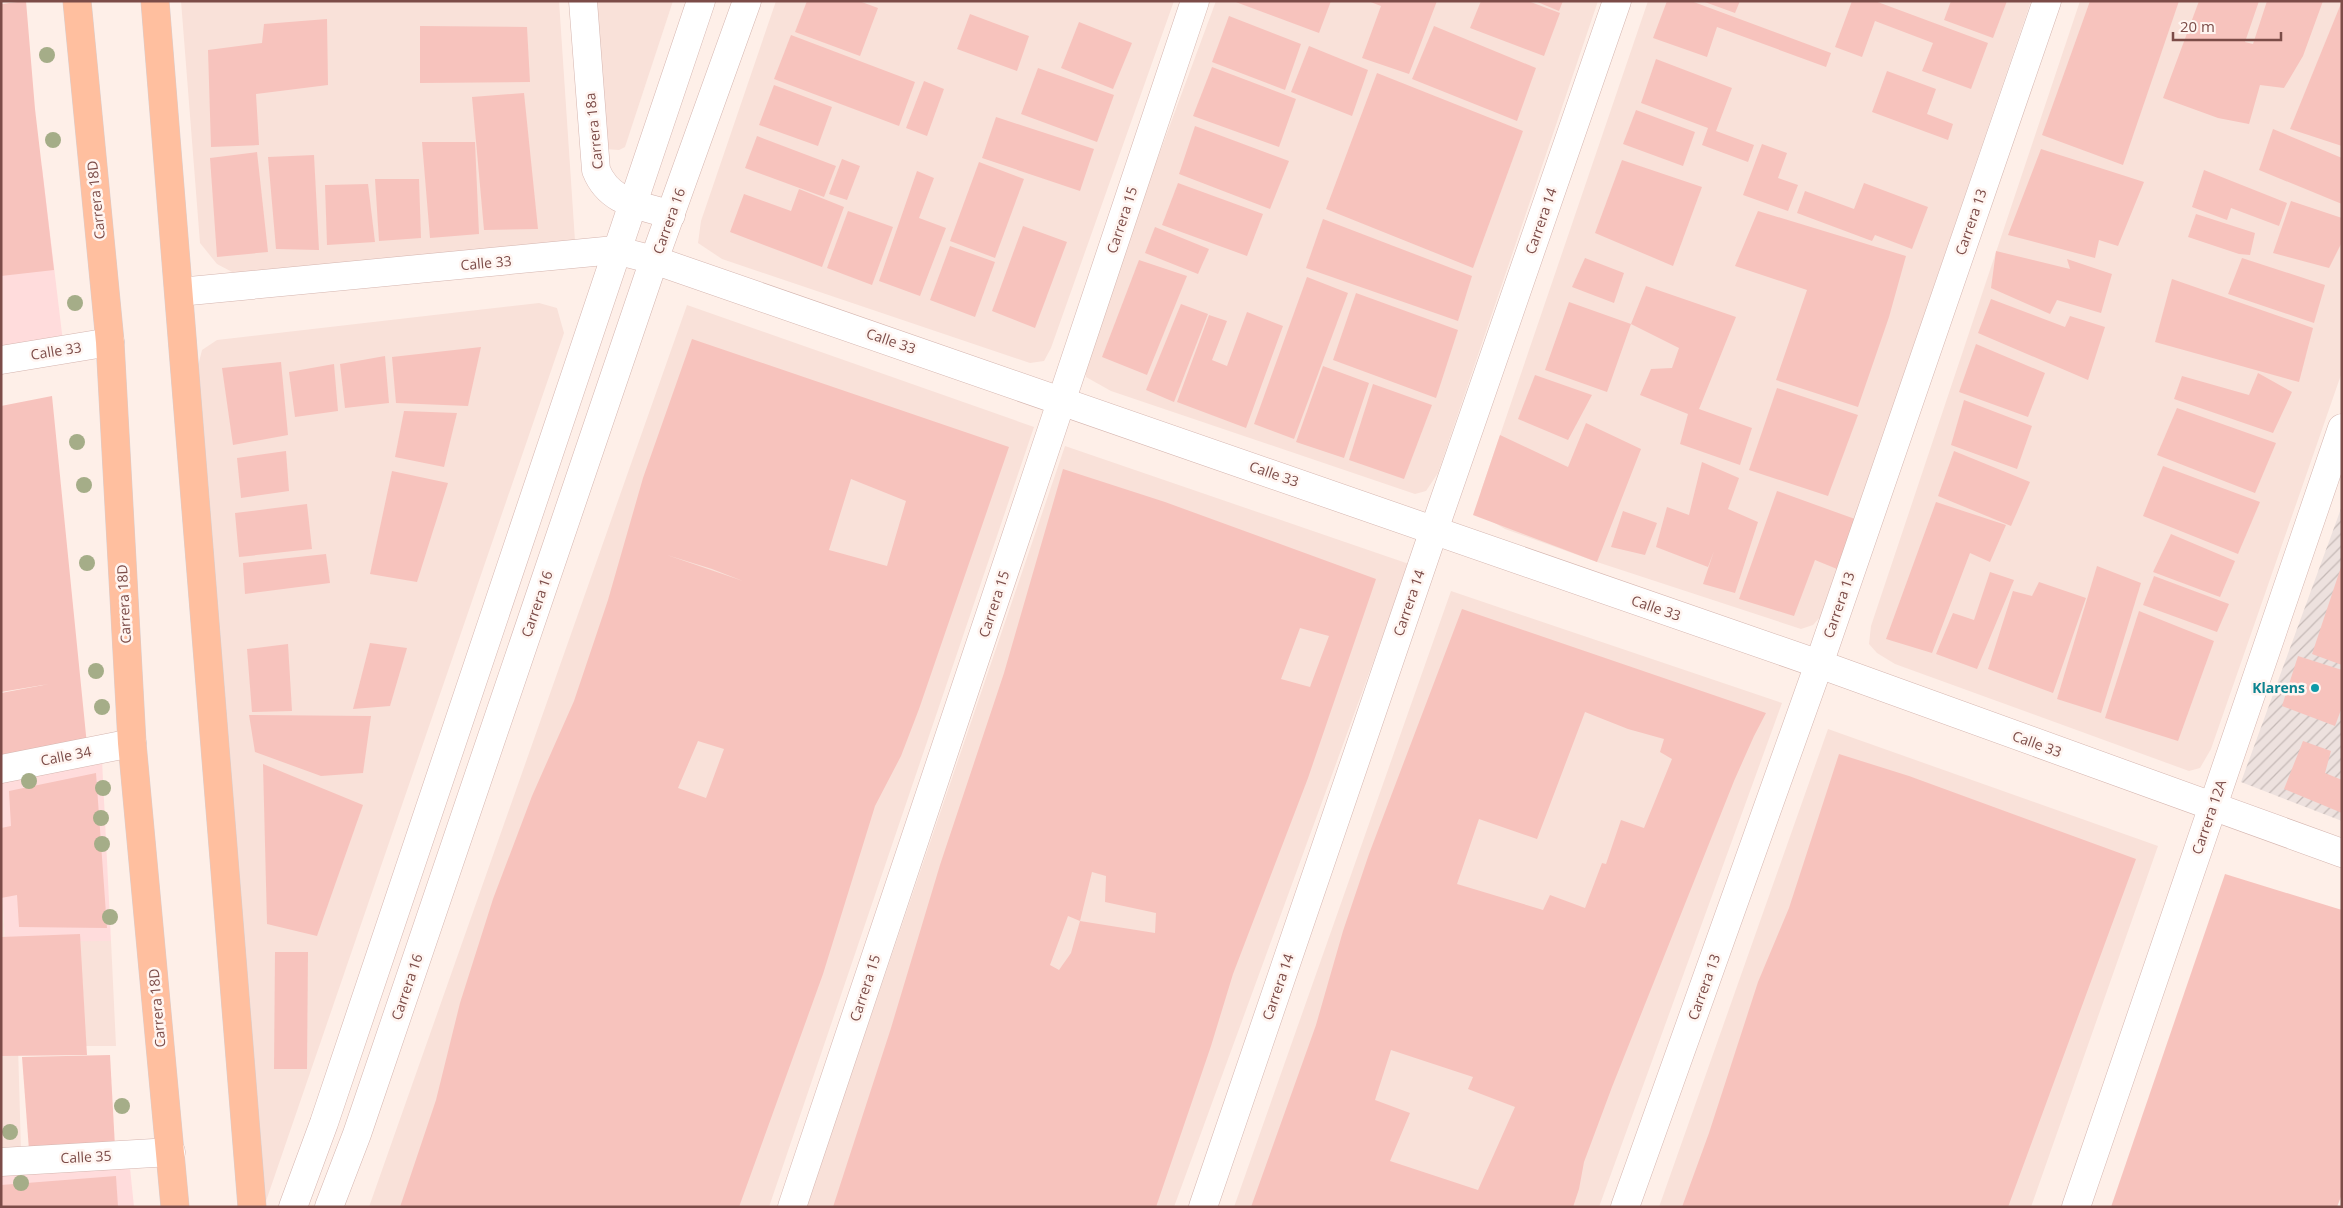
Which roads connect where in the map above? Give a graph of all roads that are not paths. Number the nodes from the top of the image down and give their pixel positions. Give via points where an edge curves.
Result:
1 (77, 1) edge
2 (155, 1) edge
3 (583, 1) edge
4 (701, 1) edge
5 (747, 1) edge
6 (1195, 1) edge
7 (1617, 1) edge
8 (2047, 1) edge
9 (632, 202) junction
10 (671, 215) junction
11 (615, 250) junction
12 (654, 260) junction
13 (179, 292) junction
14 (110, 342) junction
15 (1, 360) edge
16 (1062, 400) junction
17 (2342, 428) edge
18 (1434, 530) junction
19 (1819, 664) junction
20 (132, 743) junction
21 (1, 769) edge
22 (2212, 808) junction
23 (2342, 853) edge
24 (171, 1152) junction
25 (1, 1162) edge
26 (175, 1207) edge
27 (252, 1207) edge
28 (293, 1207) edge
29 (329, 1207) edge
30 (792, 1207) edge
31 (1203, 1207) edge
32 (1625, 1207) edge
33 (2076, 1207) edge

1 - 14 main road, Carrera 18D
2 - 13 main road
3 - 9 street, Carrera 18a via 596,170 612,194
4 - 9 street
5 - 10 street, Carrera 16
6 - 16 street, Carrera 15
7 - 18 street, Carrera 14
8 - 19 street, Carrera 13
9 - 10 street, Carrera 18a
9 - 11 street
10 - 12 street, Carrera 16
11 - 12 street, Calle 33
11 - 13 street, Calle 33
11 - 28 street via 324,1123
12 - 16 street, Calle 33
12 - 29 street, Carrera 16 via 357,1134
13 - 27 main road
14 - 15 street, Calle 33
14 - 20 main road, Carrera 18D
16 - 18 street, Calle 33
16 - 30 street, Carrera 15
17 - 22 street, Carrera 12A
18 - 19 street, Calle 33
18 - 31 street, Carrera 14
19 - 22 street, Calle 33
19 - 32 street, Carrera 13
20 - 21 street, Calle 34
20 - 24 main road, Carrera 18D
22 - 23 street, Calle 33
22 - 33 street, Carrera 12A
24 - 25 street, Calle 35
24 - 26 main road, Carrera 18D

